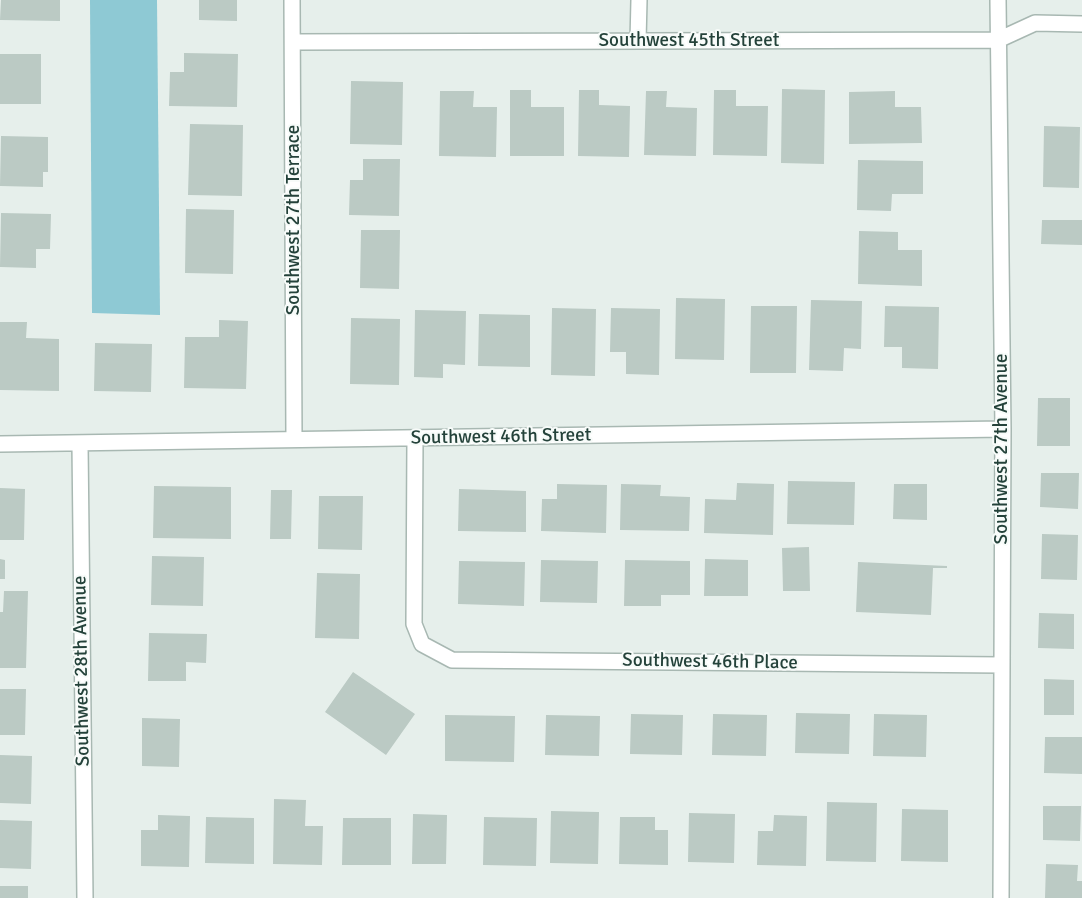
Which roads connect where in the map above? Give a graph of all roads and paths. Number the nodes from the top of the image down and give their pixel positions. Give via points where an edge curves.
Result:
1 (292, 0) edge
2 (639, 0) edge
3 (998, 0) edge
4 (1082, 24) edge
5 (998, 40) junction
6 (638, 41) junction
7 (293, 42) junction
8 (1003, 429) junction
9 (415, 438) junction
10 (294, 440) junction
11 (0, 444) edge
12 (80, 444) junction
13 (1001, 665) junction
14 (85, 898) edge
15 (1001, 898) edge

1 - 7 street, Southwest 27th Terrace
2 - 6 street
3 - 5 street, Southwest 27th Avenue
4 - 5 street, Southwest 45th Street via 1034,23
5 - 6 street, Southwest 45th Street
5 - 8 street, Southwest 27th Avenue
6 - 7 street, Southwest 45th Street
7 - 10 street, Southwest 27th Terrace
8 - 9 street, Southwest 46th Street
8 - 13 street, Southwest 27th Avenue
9 - 10 street, Southwest 46th Street
9 - 13 street, Southwest 46th Place via 414,624 422,644 452,660
10 - 12 street, Southwest 46th Street
11 - 12 street, Southwest 46th Street
12 - 14 street, Southwest 28th Avenue
13 - 15 street, Southwest 27th Avenue

